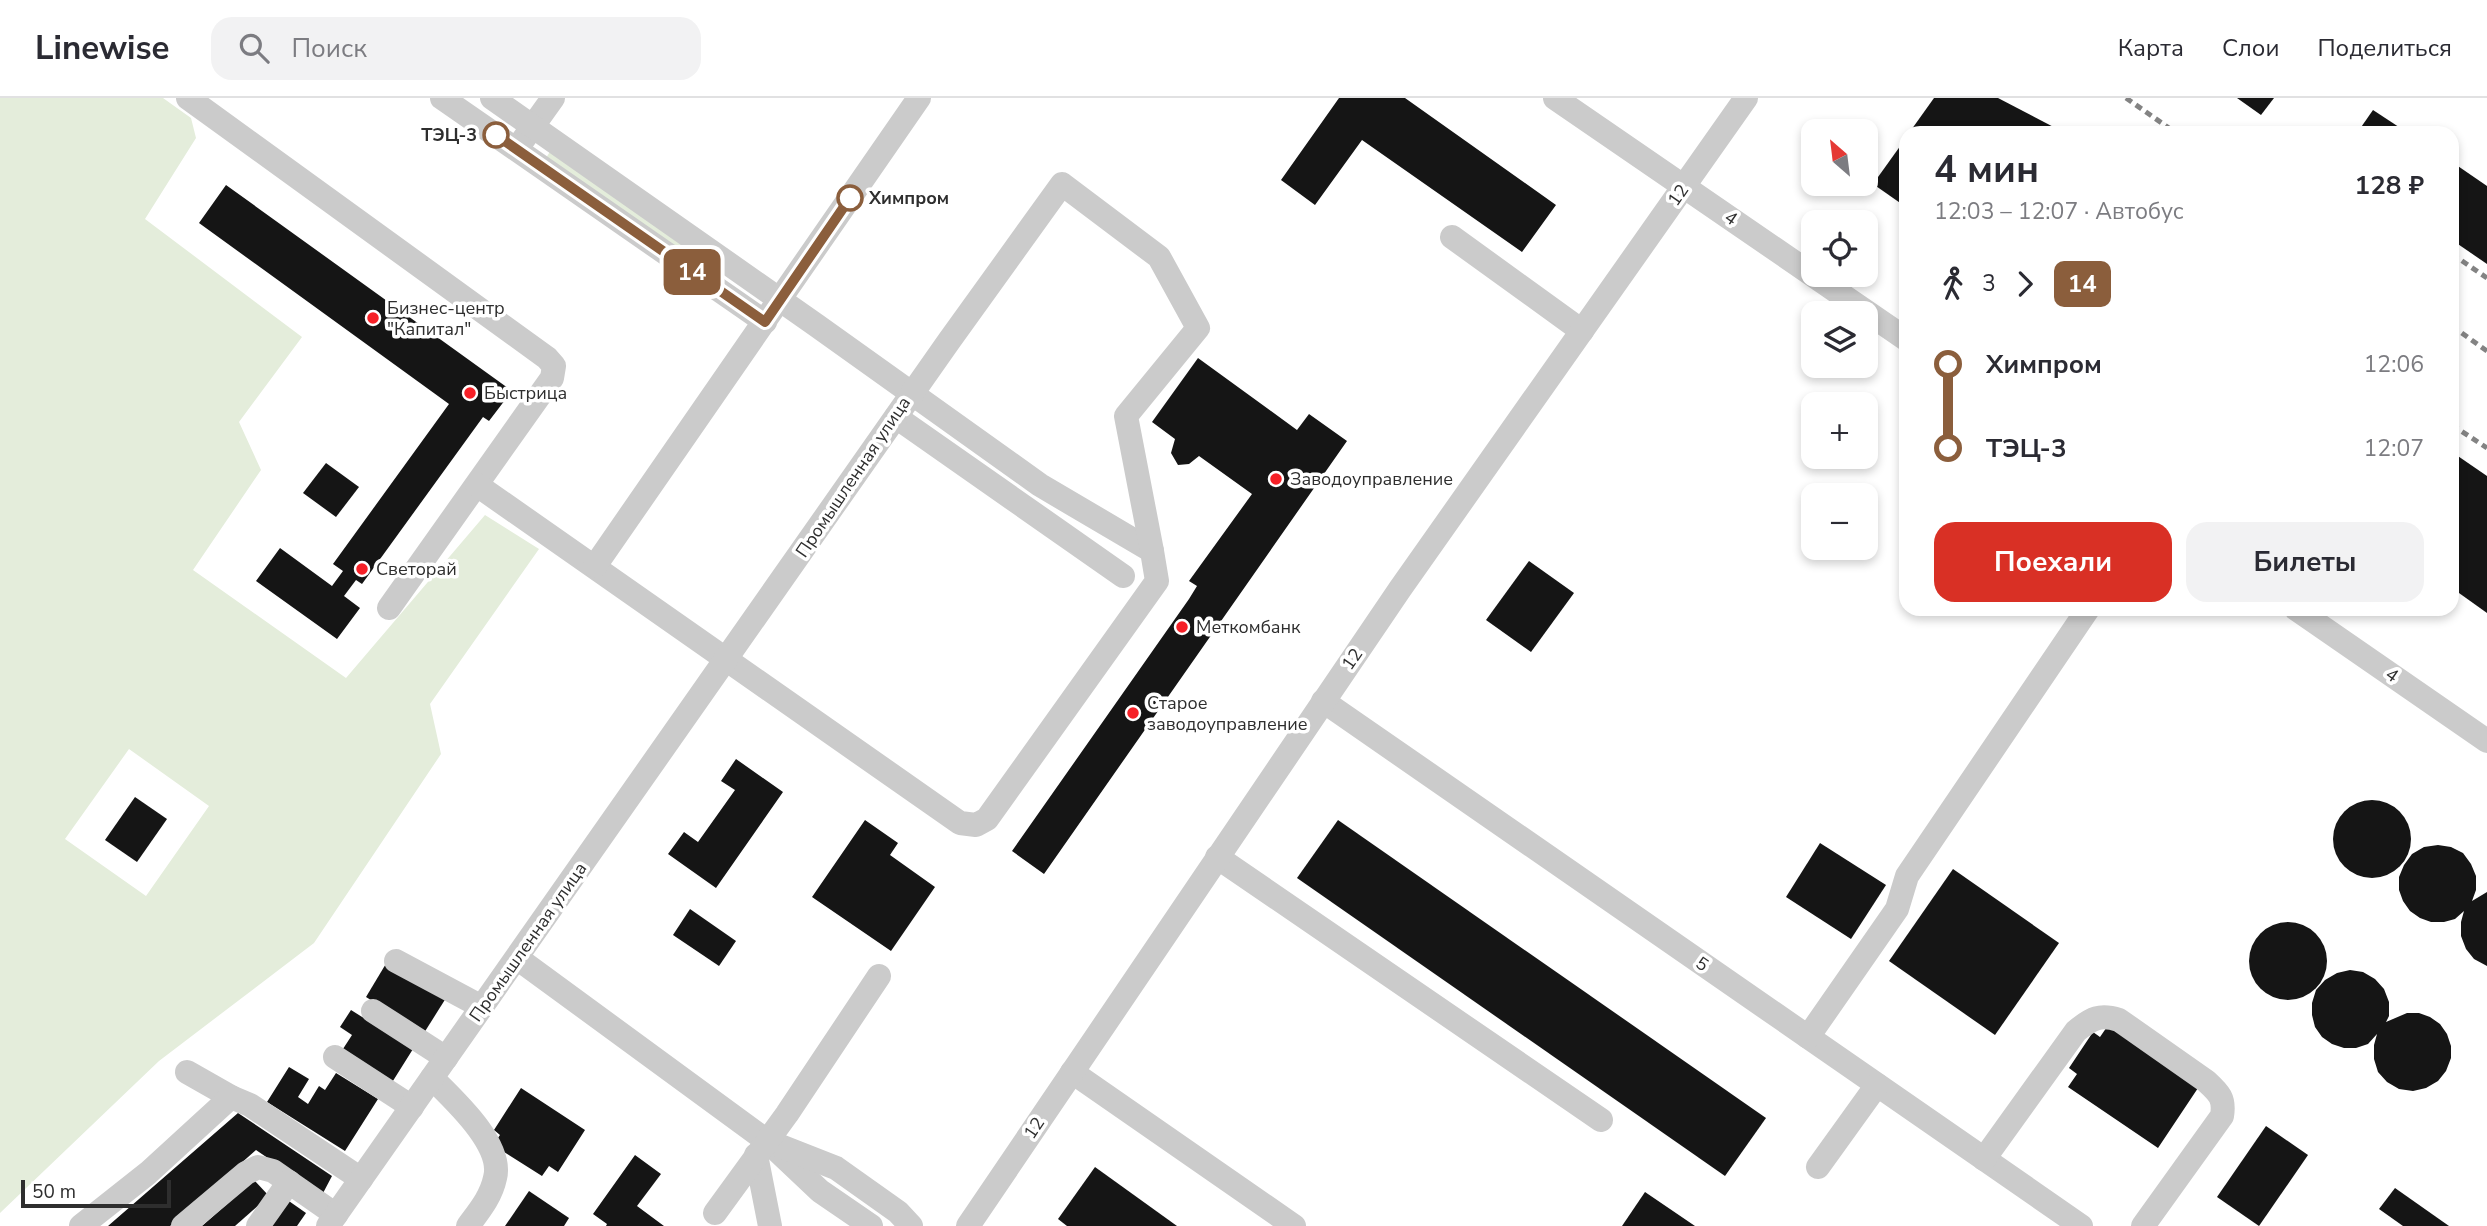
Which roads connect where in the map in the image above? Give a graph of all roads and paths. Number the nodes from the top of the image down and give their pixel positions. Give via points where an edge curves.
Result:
1 (188, 98) edge
2 (442, 98) edge
3 (492, 98) edge
4 (553, 98) edge
5 (919, 98) edge
6 (1555, 98) edge
7 (1746, 98) edge
8 (533, 127) junction
9 (516, 149) junction
10 (1684, 186) junction
11 (1452, 237) dead end
12 (780, 300) junction
13 (765, 322) junction
14 (1582, 331) junction
15 (1899, 334) edge
16 (913, 393) junction
17 (896, 417) junction
18 (477, 485) junction
19 (1152, 551) junction
20 (595, 566) junction
21 (1123, 576) dead end
22 (389, 608) dead end
23 (2083, 616) edge
24 (2307, 616) edge
25 (727, 658) junction
26 (1323, 701) junction
27 (2487, 741) edge
28 (1217, 857) junction
29 (517, 958) junction
30 (396, 961) dead end
31 (879, 976) dead end
32 (482, 1007) junction
33 (373, 1011) dead end
34 (1808, 1037) junction
35 (335, 1057) dead end
36 (439, 1068) junction
37 (187, 1072) dead end
38 (1072, 1072) junction
39 (1877, 1085) junction
40 (231, 1097) junction
41 (412, 1107) junction
42 (1601, 1120) dead end
43 (762, 1148) junction
44 (1984, 1159) junction
45 (1818, 1167) dead end
46 (361, 1179) junction
47 (289, 1182) junction
48 (715, 1213) dead end
49 (332, 1220) edge
50 (81, 1226) edge
51 (183, 1226) edge
52 (258, 1226) edge
53 (468, 1226) edge
54 (770, 1226) edge
55 (871, 1226) edge
56 (911, 1226) edge
57 (968, 1226) edge
58 (1294, 1226) edge
59 (2081, 1226) edge
60 (2143, 1226) edge

1 - 18 street via 554,366 552,378
2 - 9 street
3 - 8 street, Промышленная улица
4 - 8 street
5 - 12 street
6 - 10 street, 4
7 - 10 street, 12
8 - 9 street
8 - 12 street, Промышленная улица
9 - 13 street
10 - 14 street, 12
10 - 15 street, 4
11 - 14 street
12 - 13 street
12 - 16 street, Промышленная улица
13 - 20 street
14 - 26 street, 12
16 - 17 street, Промышленная улица
16 - 19 street via 1040,485
16 - 19 street via 1062,184 1159,257 1198,328 1126,415
17 - 21 street
17 - 25 street, Промышленная улица
18 - 20 street
18 - 22 street
19 - 25 street via 1157,581 987,819 976,825 960,823
20 - 25 street
23 - 34 street via 1907,876 1897,909
24 - 27 street, 4
25 - 29 street, Промышленная улица
26 - 28 street, 12
26 - 34 street, 5
28 - 38 street, 12
28 - 42 street
29 - 32 street, Промышленная улица
29 - 43 street
30 - 32 street
31 - 43 street
32 - 36 street, Промышленная улица
33 - 36 street
34 - 39 street, 5
35 - 41 street
36 - 41 street, Промышленная улица
36 - 53 street via 493,1153 496,1175 488,1198
37 - 40 street
38 - 57 street, 12
38 - 58 street
39 - 44 street, 5
39 - 45 street
40 - 46 street
40 - 50 street via 148,1173
41 - 46 street, Промышленная улица
43 - 48 street
43 - 54 street
43 - 55 street
43 - 56 street via 836,1168
44 - 59 street, 5
44 - 60 street via 2077,1031 2105,1015 2119,1020 2206,1081 2224,1105 2222,1116
46 - 49 street, Промышленная улица
47 - 49 street
47 - 51 street via 258,1167
47 - 52 street

